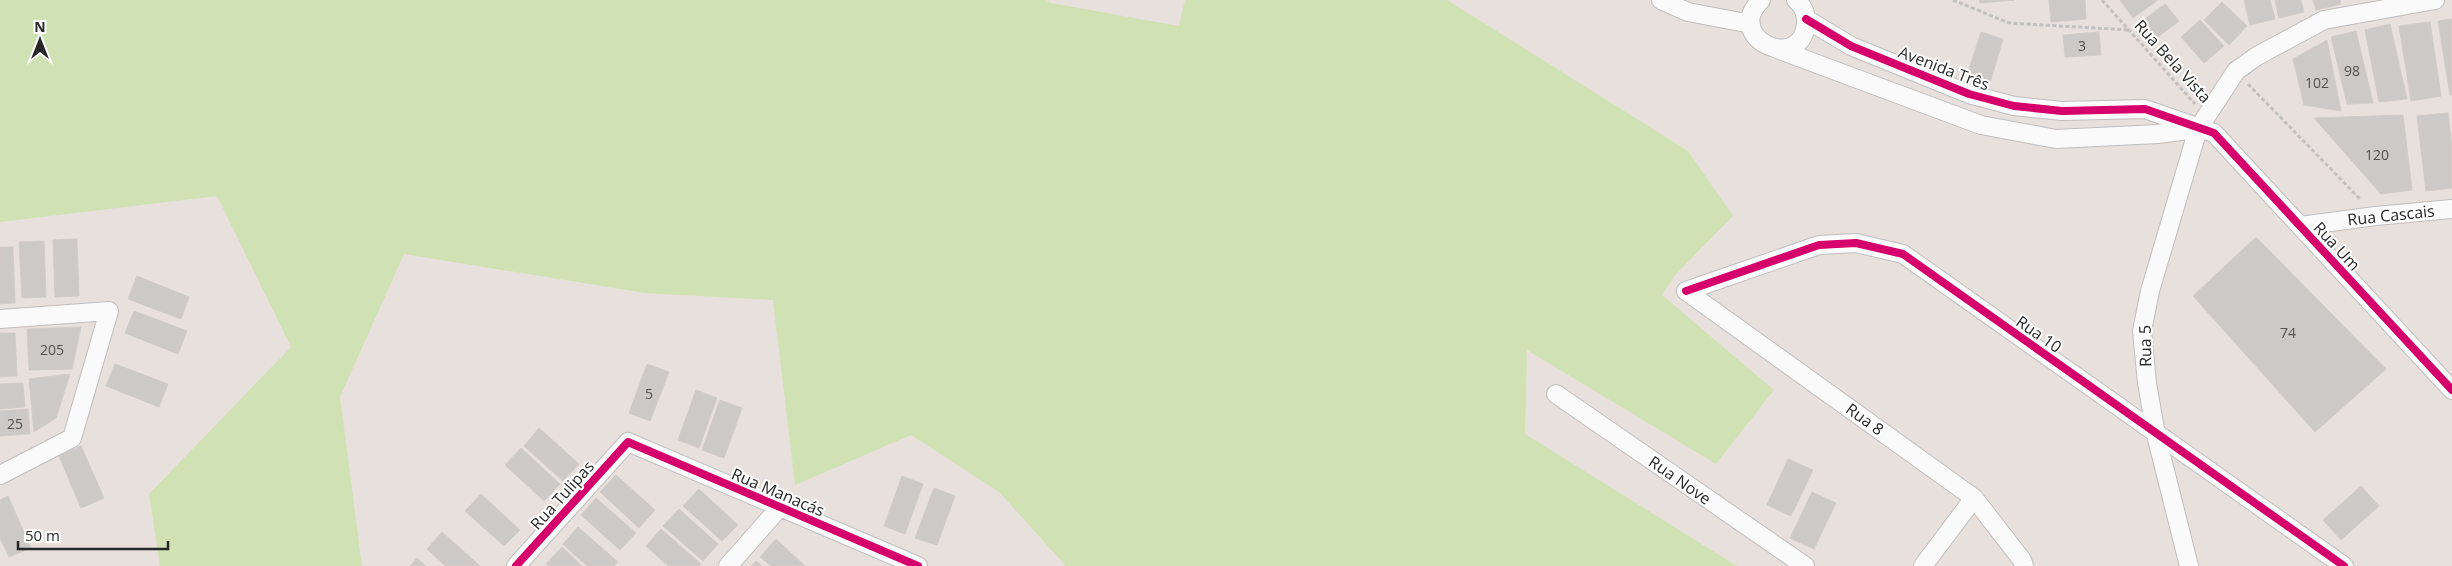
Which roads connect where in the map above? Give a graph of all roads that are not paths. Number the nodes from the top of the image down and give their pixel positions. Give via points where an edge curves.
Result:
1 (1661, 0) edge
2 (1760, 0) edge
3 (1796, 0) edge
4 (2435, 0) edge
5 (1806, 19) junction
6 (1751, 24) junction
7 (1777, 49) junction
8 (2206, 126) junction
9 (2452, 209) edge
10 (2300, 226) junction
11 (1686, 291) joint
12 (0, 319) edge
13 (2452, 390) edge
14 (1556, 394) dead end
15 (2155, 433) junction
16 (628, 442) joint
17 (0, 475) edge
18 (1974, 498) junction
19 (779, 508) junction
20 (516, 566) edge
21 (728, 566) edge
22 (918, 566) edge
23 (1805, 566) edge
24 (1923, 566) edge
25 (2024, 566) edge
26 (2189, 566) edge
27 (2344, 566) edge

1 - 6 street via 1688,12
2 - 6 street via 1754,8
3 - 5 street
4 - 8 street via 2324,20 2257,56 2236,71
5 - 7 street via 1801,37 1795,44
5 - 8 street, Avenida Três via 1851,46 1968,94 2014,106 2062,111 2145,109
6 - 7 street via 1759,41
7 - 8 street via 1981,125 2056,139 2158,134
8 - 10 street, Rua Um
8 - 15 street, Rua 5 via 2150,291 2142,331
9 - 10 street, Rua Cascais
10 - 13 street, Rua Um
11 - 15 street, Rua 10 via 1820,246 1856,244 1903,254
11 - 18 street, Rua 8
12 - 17 street via 109,311 72,438
14 - 23 street, Rua Nove
15 - 26 street, Rua 5
15 - 27 street, Rua 10
16 - 19 street, Rua Manacás
16 - 20 street, Rua Tulipas
18 - 24 street
18 - 25 street, Rua 8
19 - 21 street
19 - 22 street, Rua Manacás

